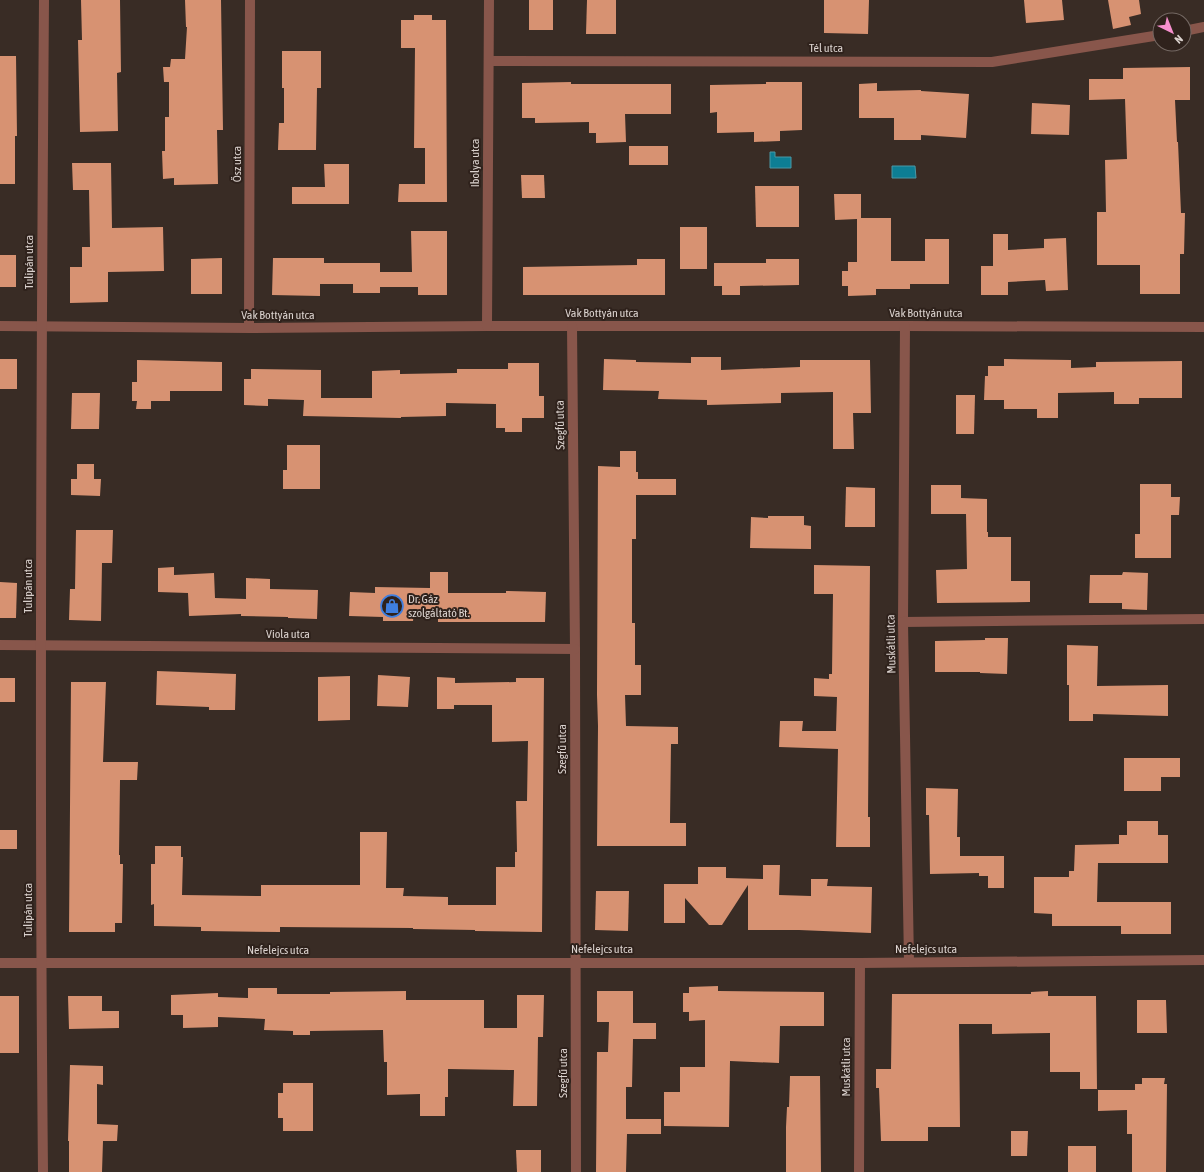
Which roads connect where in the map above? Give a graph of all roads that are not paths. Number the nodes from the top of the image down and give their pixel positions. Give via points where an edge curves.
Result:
1 (44, 0) edge
2 (250, 0) edge
3 (489, 0) edge
4 (1204, 27) edge
5 (1192, 29) edge
6 (1152, 35) edge
7 (489, 61) junction
8 (0, 326) edge
9 (42, 326) junction
10 (487, 326) junction
11 (572, 326) junction
12 (905, 326) junction
13 (1204, 327) edge
14 (249, 328) junction
15 (1204, 619) edge
16 (903, 622) junction
17 (0, 645) edge
18 (41, 645) junction
19 (575, 649) junction
20 (1204, 960) edge
21 (576, 962) junction
22 (909, 962) junction
23 (0, 963) edge
24 (41, 963) junction
25 (860, 963) junction
26 (43, 1172) edge
27 (576, 1172) edge
28 (858, 1172) edge

1 - 9 street, Tulipán utca
2 - 14 street, Ősz utca
3 - 7 street, Ibolya utca
4 - 5 street
6 - 7 street, Tél utca via 992,62
7 - 10 street, Ibolya utca
8 - 9 street, Vak Bottyán utca
9 - 14 street, Vak Bottyán utca
9 - 18 street, Tulipán utca
10 - 11 street, Vak Bottyán utca
10 - 14 street, Vak Bottyán utca
11 - 12 street, Vak Bottyán utca
11 - 19 street, Szegfű utca
12 - 13 street, Vak Bottyán utca
12 - 16 street, Muskátli utca
15 - 16 street
16 - 22 street, Muskátli utca
17 - 18 street, Viola utca
18 - 19 street, Viola utca
18 - 24 street, Tulipán utca
19 - 21 street, Szegfű utca
20 - 22 street, Nefelejcs utca
21 - 24 street, Nefelejcs utca
21 - 25 street, Nefelejcs utca
21 - 27 street, Szegfű utca
22 - 25 street, Nefelejcs utca
23 - 24 street, Nefelejcs utca
24 - 26 street, Tulipán utca
25 - 28 street, Muskátli utca

